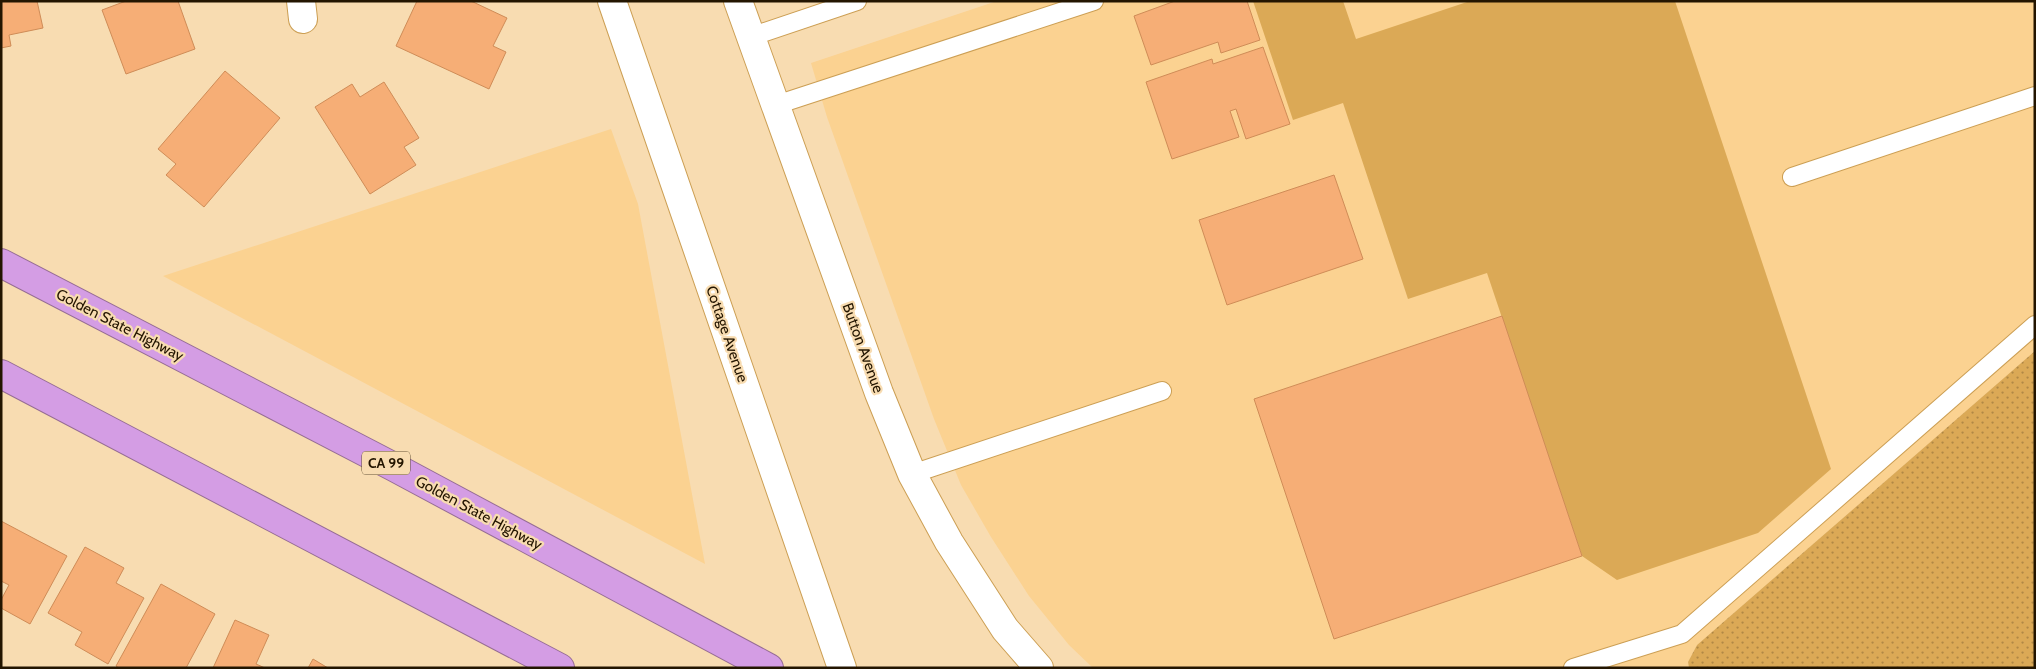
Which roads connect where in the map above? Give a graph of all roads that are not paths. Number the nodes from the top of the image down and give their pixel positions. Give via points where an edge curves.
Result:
1 (612, 1) edge
2 (738, 1) edge
3 (856, 1) edge
4 (1094, 1) edge
5 (750, 37) junction
6 (2035, 96) edge
7 (776, 106) junction
8 (1792, 177) dead end
9 (1, 263) edge
10 (2035, 325) edge
11 (1, 374) edge
12 (1162, 391) dead end
13 (912, 474) junction
14 (560, 668) edge
15 (769, 668) edge
16 (842, 668) edge
17 (1039, 668) edge
18 (1573, 668) edge

1 - 16 street, Cottage Avenue
2 - 5 street, Button Avenue
3 - 5 lane
4 - 7 lane
5 - 7 street, Button Avenue
6 - 8 lane
7 - 13 street, Button Avenue via 878,393
9 - 15 highway, Golden State Highway / CA 99 via 394,467
10 - 18 lane via 1682,634
11 - 14 highway
12 - 13 lane
13 - 17 street, Button Avenue via 949,542 1000,621

